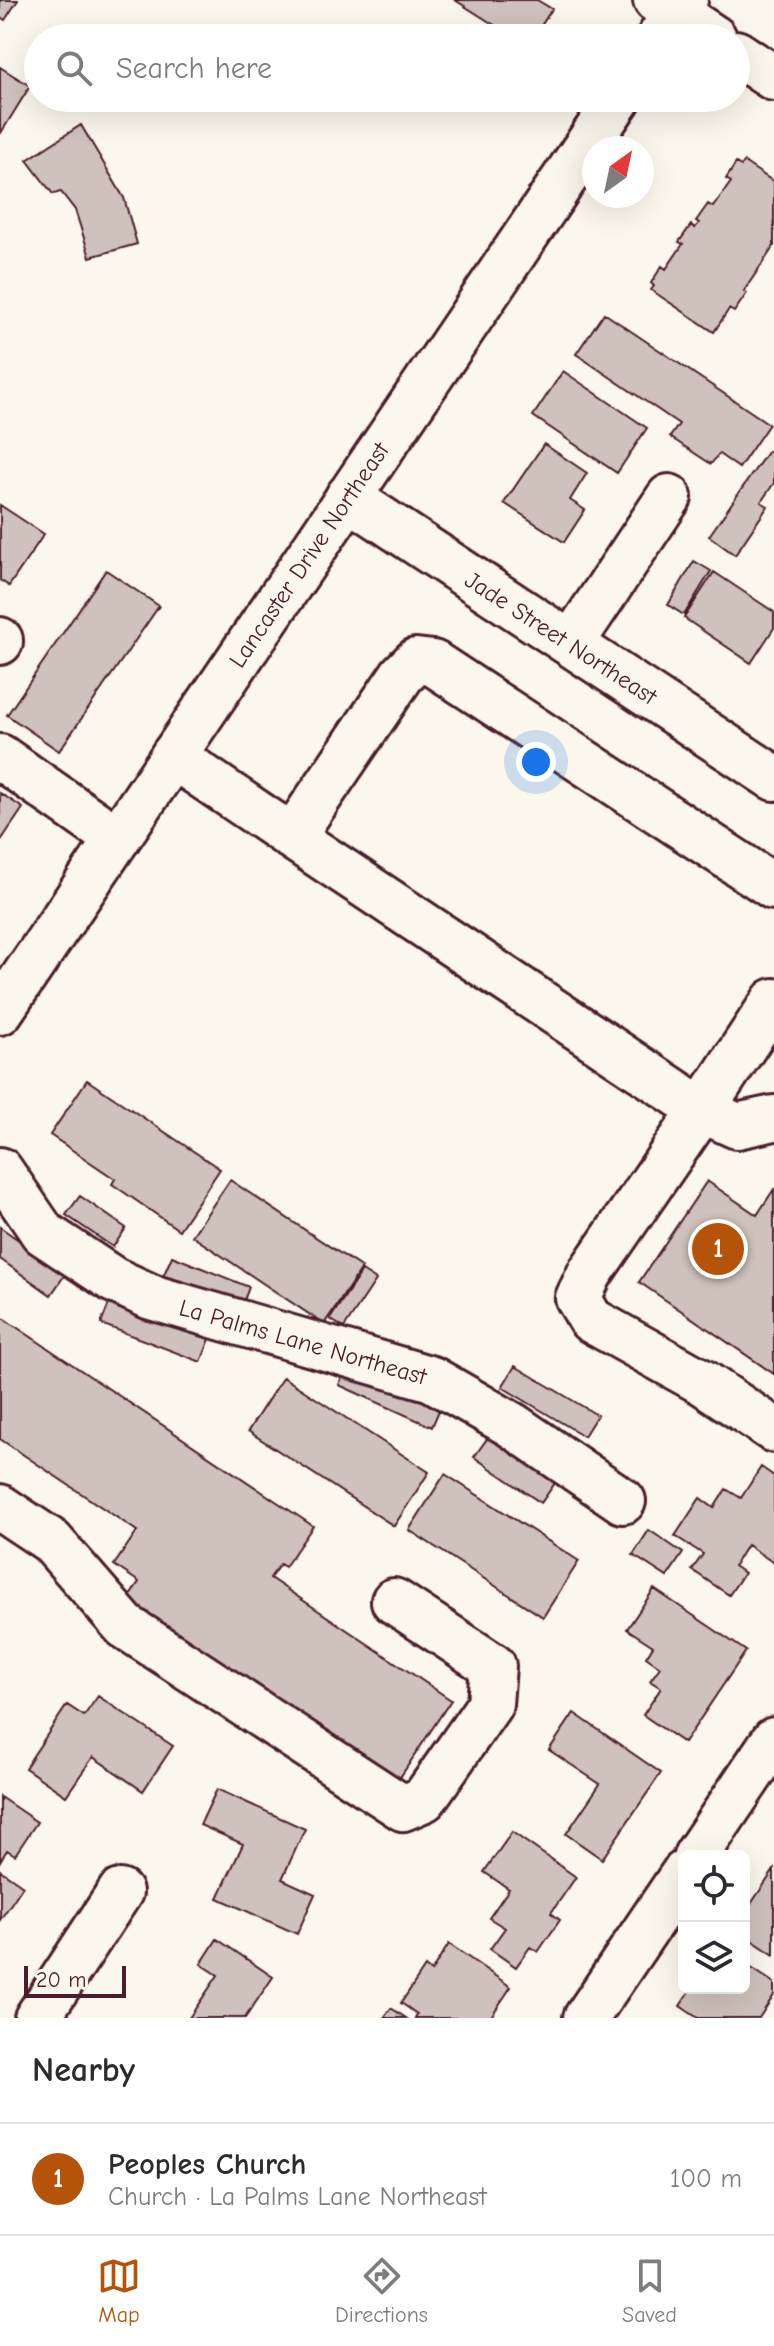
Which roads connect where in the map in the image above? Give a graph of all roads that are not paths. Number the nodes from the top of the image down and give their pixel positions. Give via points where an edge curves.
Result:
1 (669, 13) edge
2 (689, 24) edge
3 (750, 62) edge
4 (774, 78) edge
5 (609, 112) edge
6 (348, 497) junction
7 (669, 497) dead end
8 (571, 644) junction
9 (173, 756) junction
10 (0, 757) edge
11 (774, 778) edge
12 (292, 837) junction
13 (117, 839) junction
14 (774, 887) edge
15 (774, 1001) edge
16 (0, 1012) edge
17 (702, 1110) junction
18 (774, 1118) edge
19 (0, 1170) edge
20 (774, 1430) edge
21 (623, 1501) dead end
22 (0, 1507) edge
23 (394, 1601) dead end
24 (774, 1740) edge
25 (700, 1850) edge
26 (678, 1882) edge
27 (120, 1892) dead end
28 (37, 2018) edge
29 (586, 2018) edge

1 - 2 street
3 - 4 street
5 - 6 street, Lancaster Drive Northeast
6 - 8 street, Jade Street Northeast
6 - 9 street, Lancaster Drive Northeast
7 - 8 street
8 - 11 street, Jade Street Northeast
9 - 12 street
9 - 13 street, Lancaster Drive Northeast
10 - 13 street
12 - 14 street via 416,661 433,663
12 - 17 street
13 - 16 street, Lancaster Drive Northeast
15 - 17 street
17 - 18 street via 737,1126
17 - 20 street via 578,1298 591,1320 704,1383
19 - 21 street, La Palms Lane Northeast via 33,1224 114,1280 151,1297 432,1379 512,1425
22 - 23 street via 51,1541 125,1626 403,1808 424,1799 490,1704 493,1666
24 - 25 street
26 - 29 street
27 - 28 street

